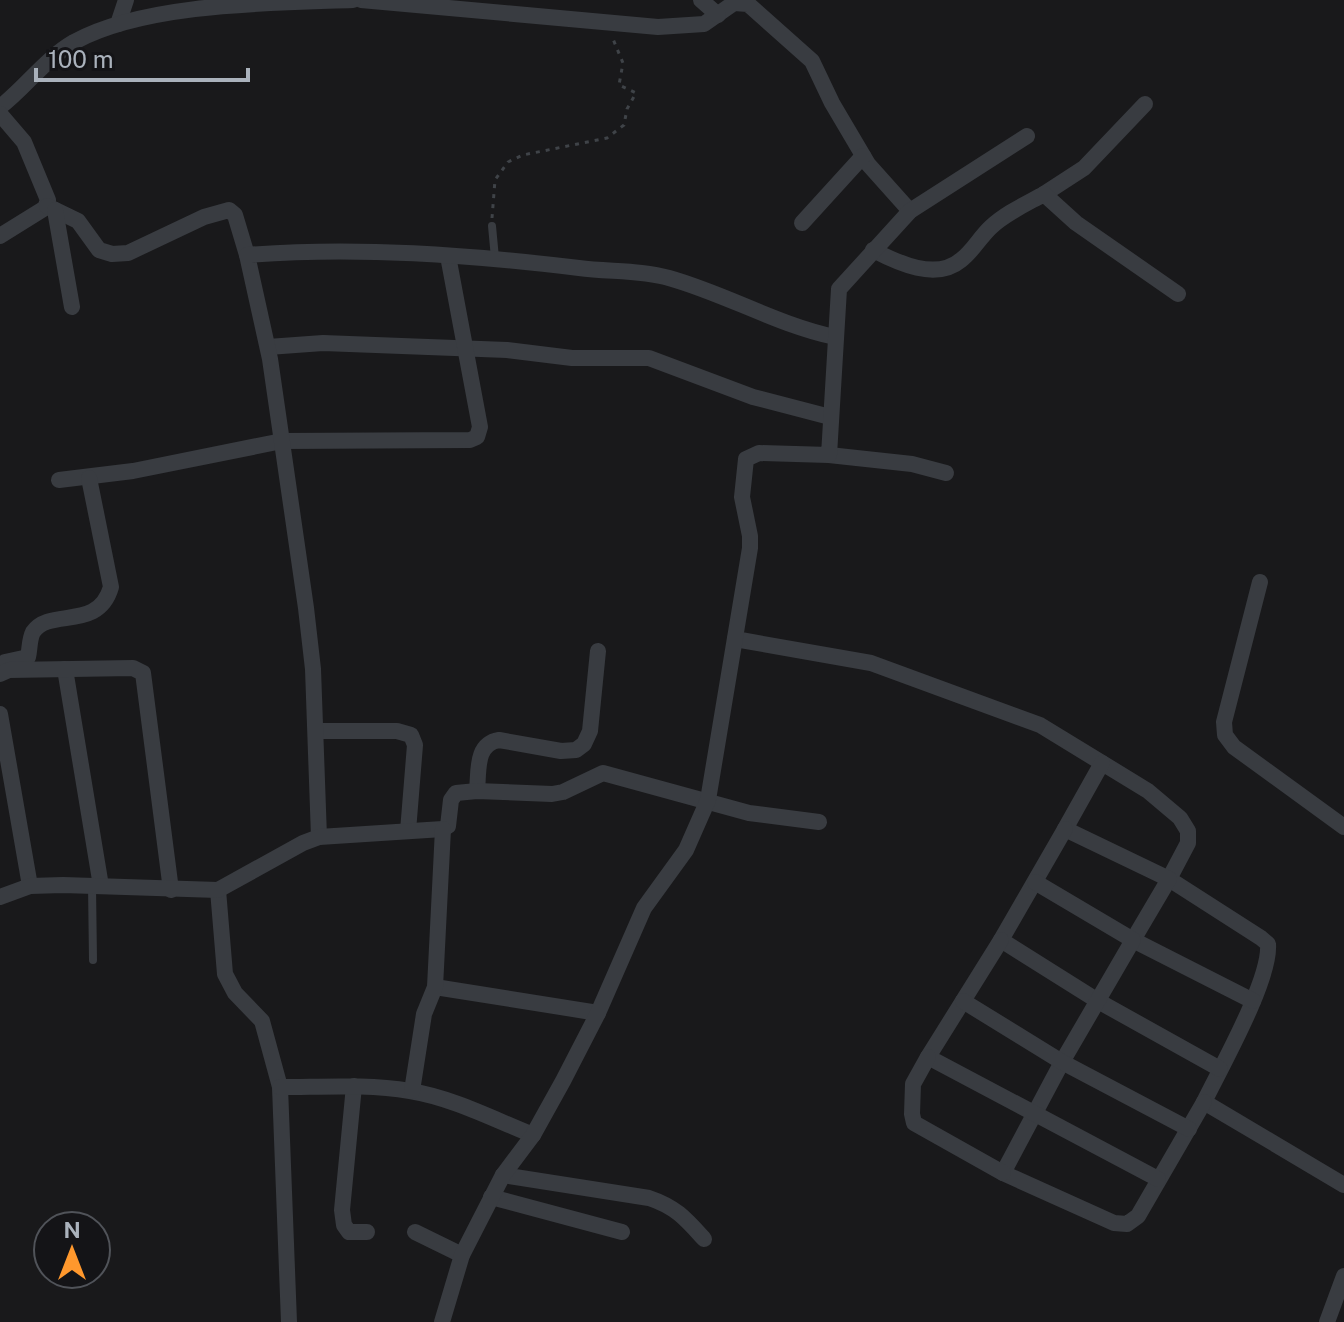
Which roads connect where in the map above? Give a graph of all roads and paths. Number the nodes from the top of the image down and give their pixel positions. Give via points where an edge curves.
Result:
1 (126, 0) edge
2 (353, 0) edge
3 (361, 0) edge
4 (701, 0) edge
5 (308, 1) edge
6 (718, 15) junction
7 (597, 21) junction
8 (118, 24) junction
9 (1145, 104) dead end
10 (0, 107) edge
11 (0, 114) edge
12 (1027, 136) dead end
13 (863, 156) junction
14 (1044, 194) junction
15 (51, 208) junction
16 (910, 211) junction
17 (802, 223) dead end
18 (492, 226) joint
19 (0, 236) edge
20 (873, 250) junction
21 (247, 255) junction
22 (448, 256) junction
23 (495, 258) junction
24 (1178, 294) dead end
25 (72, 307) dead end
26 (835, 337) junction
27 (268, 347) junction
28 (467, 348) junction
29 (830, 417) junction
30 (282, 441) junction
31 (829, 455) junction
32 (946, 473) dead end
33 (89, 478) junction
34 (59, 480) dead end
35 (1260, 582) dead end
36 (735, 639) junction
37 (598, 651) dead end
38 (0, 662) edge
39 (65, 669) junction
40 (0, 674) edge
41 (0, 714) edge
42 (316, 731) junction
43 (1102, 763) junction
44 (477, 791) junction
45 (708, 800) junction
46 (819, 822) dead end
47 (1344, 827) edge
48 (443, 829) junction
49 (1065, 829) junction
50 (408, 831) junction
51 (319, 837) junction
52 (1169, 879) junction
53 (1035, 882) junction
54 (30, 886) junction
55 (97, 886) junction
56 (171, 890) junction
57 (218, 890) junction
58 (0, 897) edge
59 (1001, 940) junction
60 (1133, 940) junction
61 (93, 960) dead end
62 (435, 987) junction
63 (963, 1001) junction
64 (1098, 1001) junction
65 (1253, 1001) junction
66 (598, 1013) junction
67 (928, 1057) junction
68 (1062, 1062) junction
69 (1220, 1069) junction
70 (354, 1086) junction
71 (280, 1087) junction
72 (412, 1091) junction
73 (1204, 1102) junction
74 (1035, 1113) junction
75 (1189, 1129) junction
76 (533, 1135) junction
77 (1003, 1173) junction
78 (503, 1175) junction
79 (1158, 1179) junction
80 (1344, 1185) edge
81 (491, 1197) junction
82 (367, 1232) dead end
83 (415, 1232) dead end
84 (622, 1232) dead end
85 (704, 1239) dead end
86 (462, 1255) junction
87 (1344, 1276) edge
88 (289, 1322) edge
89 (442, 1322) edge
90 (1327, 1322) edge

1 - 8 street
2 - 5 street
3 - 7 street
4 - 6 street
5 - 8 street via 166,14
6 - 7 street via 696,26
6 - 13 street via 734,3 748,4 809,57
7 - 18 path via 623,61 620,85 636,92 624,125 607,138 508,162 495,180
8 - 10 street via 55,54
9 - 14 street via 1084,168
11 - 15 street via 24,142
12 - 16 street
13 - 16 street
13 - 17 street
14 - 20 street via 990,228 951,267 914,266
14 - 24 street via 1076,223
15 - 19 street
15 - 21 street via 78,221 99,250 120,254 229,210
15 - 25 street
16 - 20 street
18 - 23 lane
20 - 26 street via 837,293
21 - 22 street
21 - 27 street
22 - 23 street
22 - 28 street
23 - 26 street via 669,278
26 - 29 street
27 - 28 street via 323,343
27 - 30 street
28 - 29 street via 572,358 649,358 753,397
28 - 30 street via 480,427 477,437
29 - 31 street
30 - 33 street
30 - 42 street via 306,608
31 - 32 street
31 - 36 street via 759,453 746,459 742,497 750,548
33 - 34 street
33 - 38 street via 111,587 107,600 80,616 42,624 30,639 28,657
35 - 47 street via 1225,735
36 - 43 street via 899,672 1040,725
36 - 45 street
37 - 44 street via 584,744 561,751 489,742 480,757
39 - 40 street
39 - 55 street
39 - 56 street via 133,668 143,673
41 - 54 street
42 - 50 street via 411,735 415,745
42 - 51 street
43 - 49 street
43 - 52 street via 1148,791 1188,831 1188,843
44 - 45 street via 552,794 603,773
44 - 48 street via 453,795
45 - 46 street via 749,813
45 - 66 street via 686,850 644,908
48 - 50 street
48 - 62 street
49 - 52 street
49 - 53 street
50 - 51 street
51 - 57 street
52 - 60 street
52 - 65 street via 1268,944
53 - 59 street
53 - 60 street
54 - 55 street
54 - 58 street
55 - 56 street
55 - 61 lane
56 - 57 street
57 - 71 street via 225,974 262,1021
59 - 63 street
59 - 64 street
60 - 64 street
60 - 65 street
62 - 66 street
62 - 72 street via 424,1014
63 - 67 street
63 - 68 street
64 - 68 street
64 - 69 street
65 - 69 street
66 - 76 street
67 - 74 street
67 - 77 street via 913,1084 914,1123
68 - 74 street
68 - 75 street
69 - 73 street
70 - 71 street
70 - 72 street
70 - 82 street via 342,1210 349,1232
71 - 88 street
72 - 76 street
73 - 75 street
73 - 80 street
74 - 77 street
74 - 79 street
75 - 79 street
76 - 78 street
77 - 79 street via 1114,1223 1127,1224 1138,1216
78 - 81 street
78 - 85 street via 649,1198 669,1205
81 - 84 street
81 - 86 street
83 - 86 street
86 - 89 street
87 - 90 street

